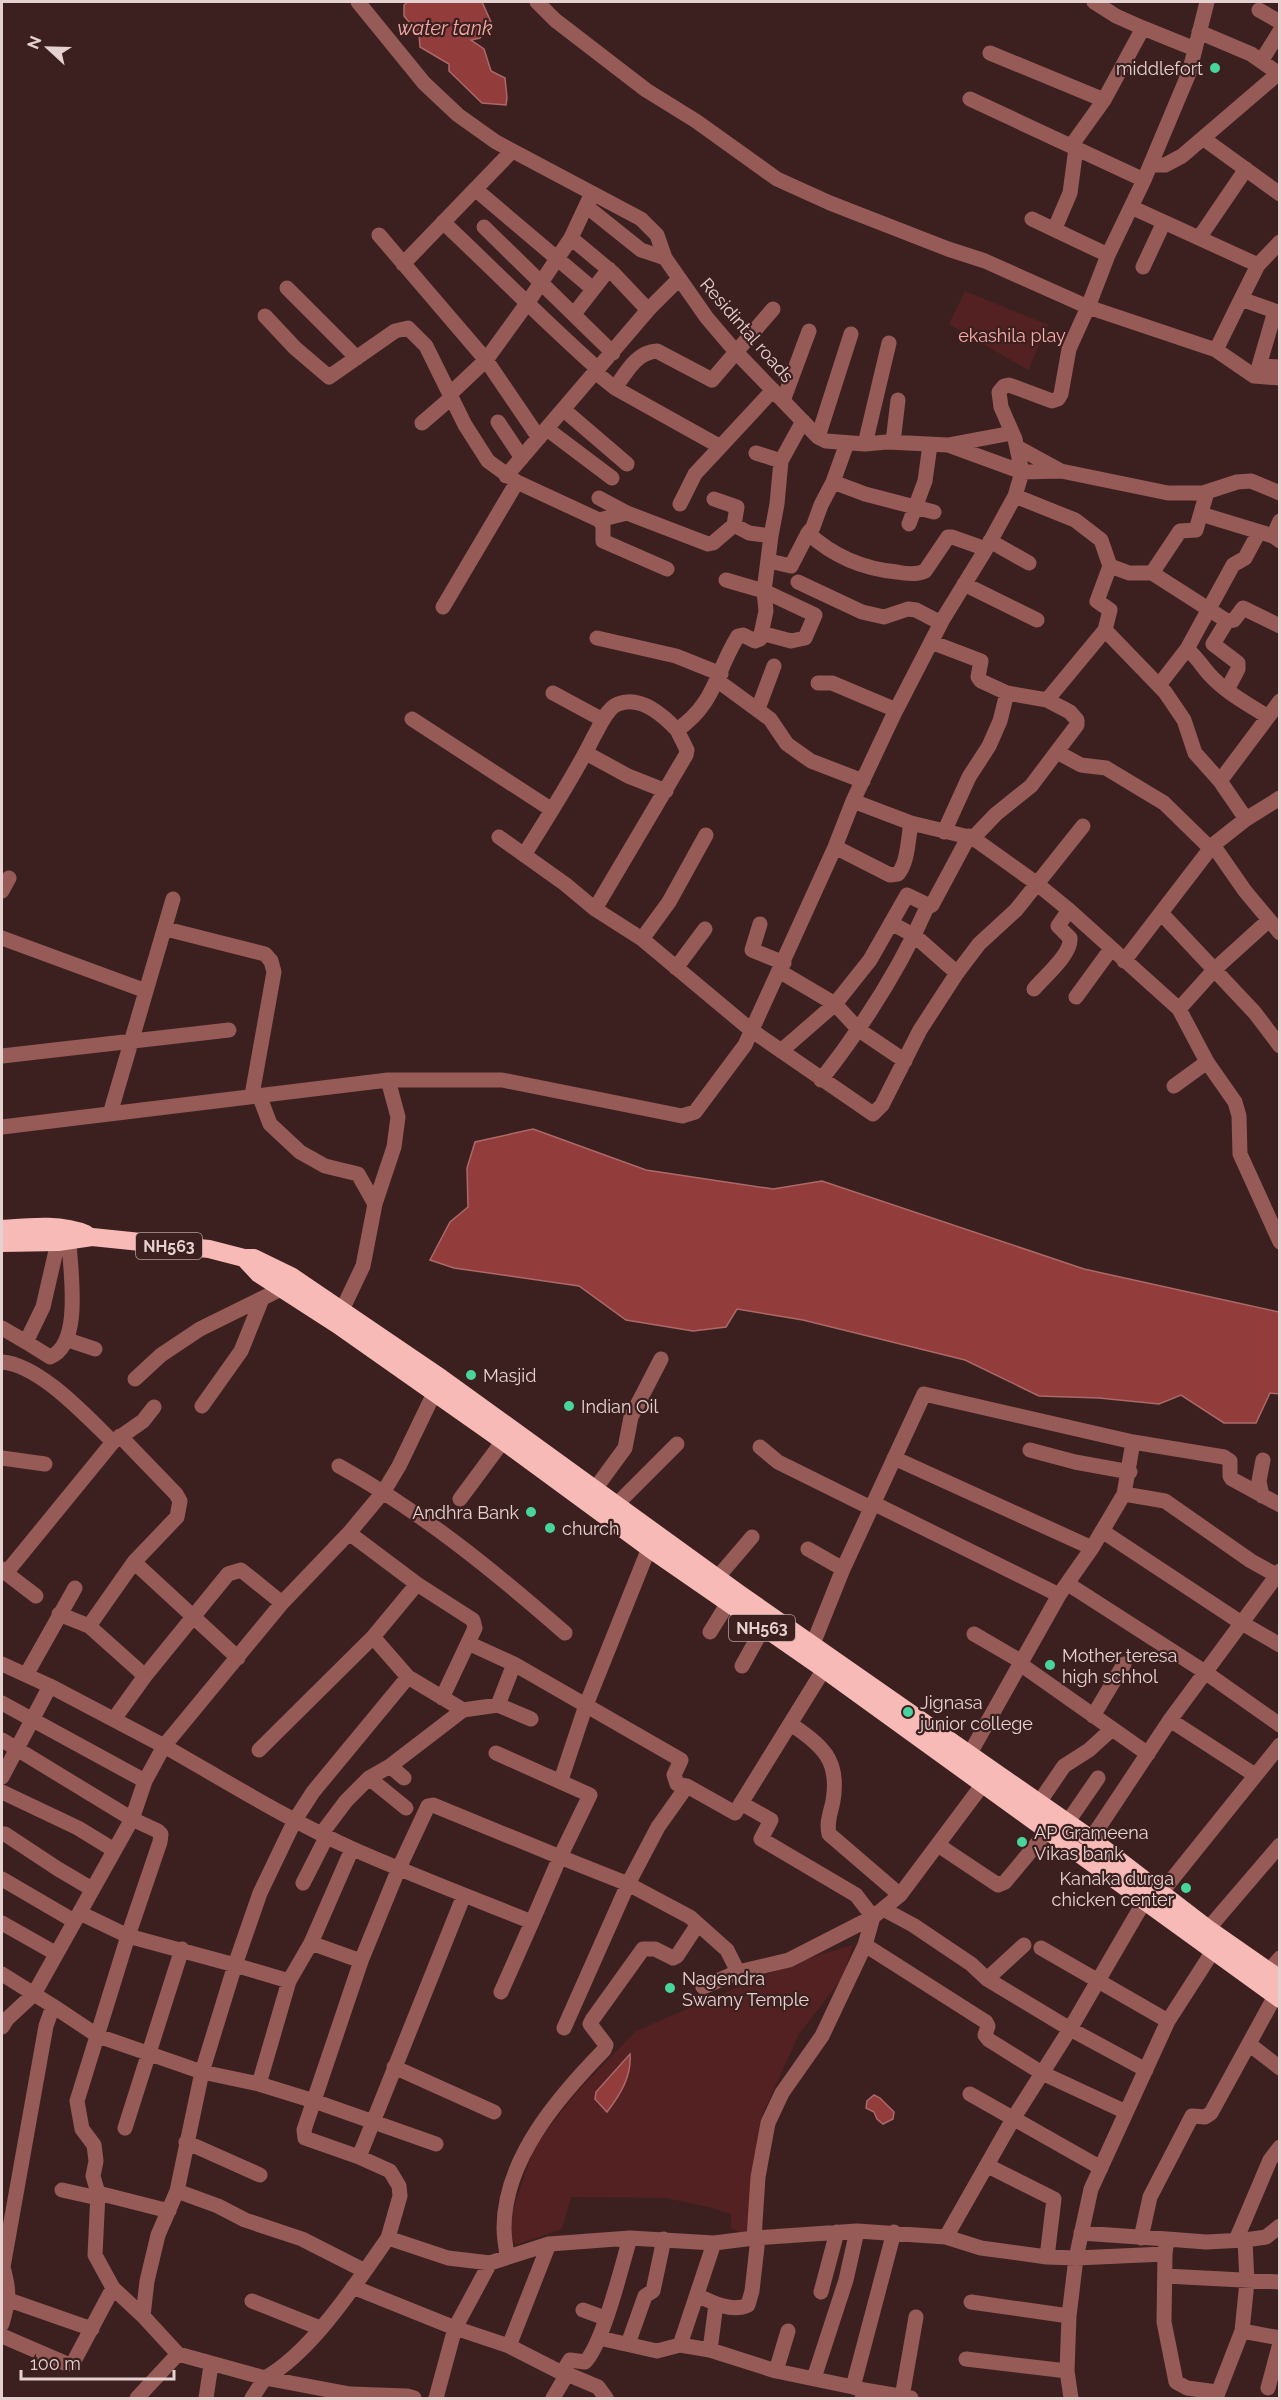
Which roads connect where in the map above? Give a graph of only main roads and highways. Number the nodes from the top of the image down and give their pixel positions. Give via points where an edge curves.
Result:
1 (2, 1229) edge
2 (92, 1237) junction
3 (2, 1243) edge
4 (244, 1258) junction
5 (438, 1385) junction
6 (904, 1718) junction
7 (1058, 1824) junction
8 (1153, 1896) junction
9 (1276, 1981) edge

1 - 2 highway, NH563 via 37,1227 78,1231
2 - 3 highway, NH563
2 - 4 highway, NH563 via 209,1249
4 - 5 highway, NH563 via 281,1289
4 - 5 highway, NH563 via 266,1262 342,1310
5 - 6 highway, NH563 via 595,1489 813,1644
5 - 6 highway, NH563 via 503,1441 649,1548 824,1669
6 - 7 highway, NH563 via 969,1755 1038,1804
6 - 7 highway, NH563 via 983,1784
7 - 8 highway, NH563
7 - 8 highway, NH563 via 1090,1839
8 - 9 highway, NH563 via 1208,1929
8 - 9 highway, NH563 via 1213,1951

